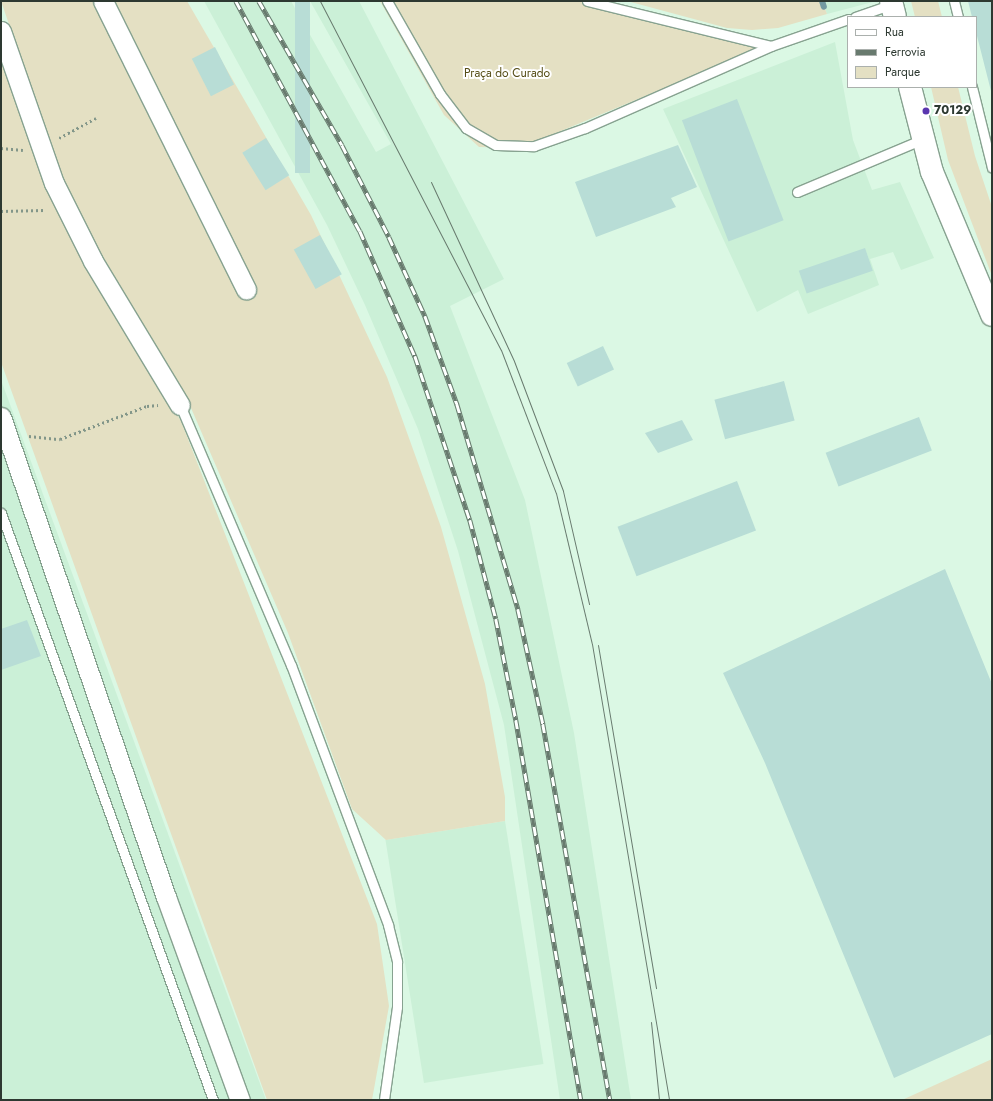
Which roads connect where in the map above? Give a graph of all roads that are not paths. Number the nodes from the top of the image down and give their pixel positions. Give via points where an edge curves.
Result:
1 (103, 1) edge
2 (387, 1) edge
3 (588, 1) edge
4 (954, 1) edge
5 (892, 7) edge
6 (859, 16) edge
7 (958, 16) edge
8 (847, 20) edge
9 (1, 31) edge
10 (771, 46) junction
11 (910, 88) edge
12 (972, 88) edge
13 (923, 139) junction
14 (992, 168) edge
15 (797, 192) dead end
16 (246, 289) dead end
17 (992, 315) edge
18 (180, 405) joint
19 (4, 426) edge
20 (1, 513) edge
21 (213, 1100) edge
22 (240, 1100) edge
23 (384, 1100) edge

1 - 16 street
2 - 10 lane via 440,94 466,128 496,145 534,146 585,128
3 - 10 lane
4 - 7 lane
5 - 6 lane
8 - 10 lane
9 - 18 street via 54,183 93,261
11 - 13 street
12 - 14 lane
13 - 15 lane
13 - 17 street via 949,216
18 - 23 lane via 282,643 388,925 397,962 397,1007
19 - 22 street via 166,897
20 - 21 lane

